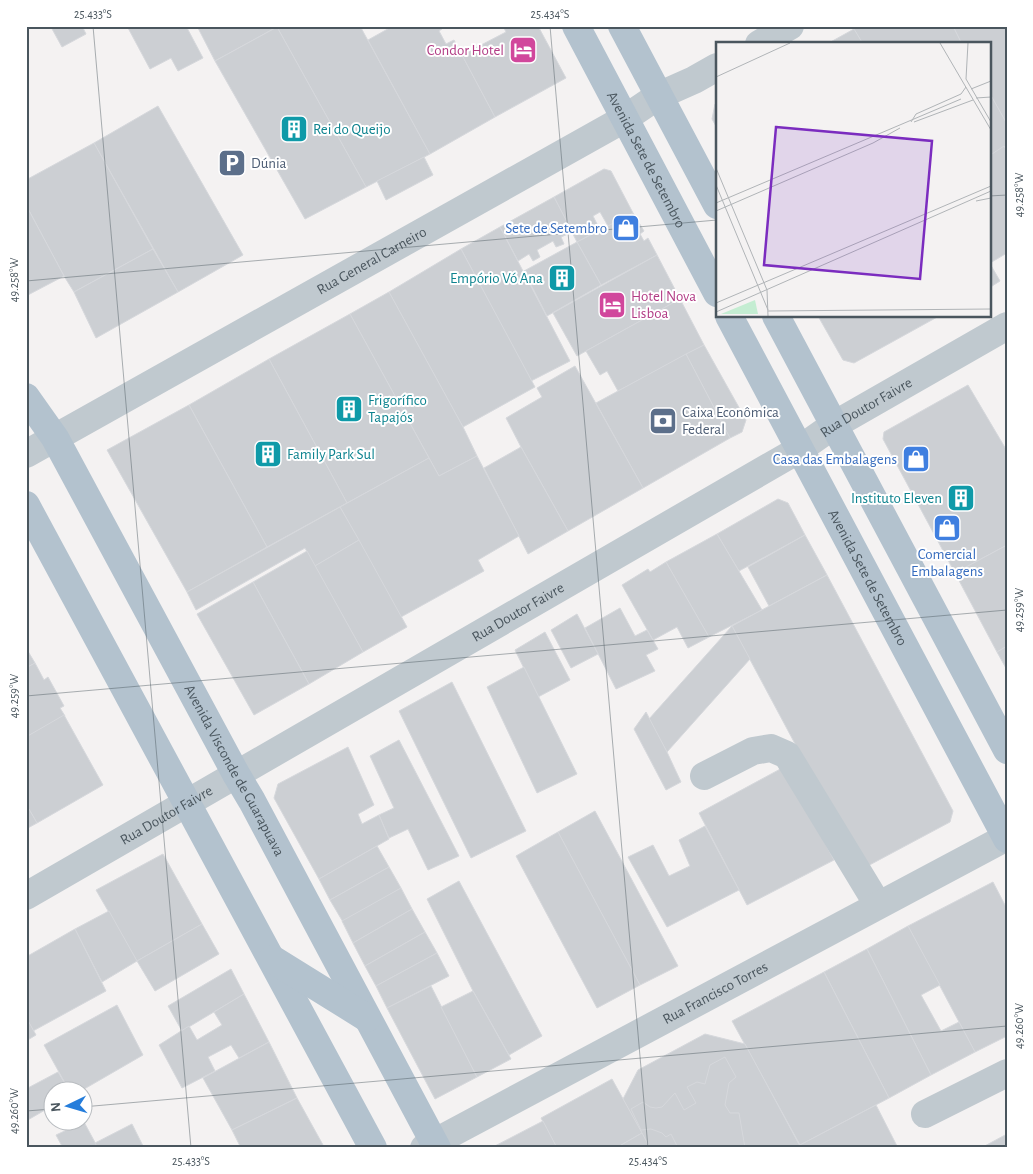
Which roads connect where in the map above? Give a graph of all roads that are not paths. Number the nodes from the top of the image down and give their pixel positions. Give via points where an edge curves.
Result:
1 (576, 26) edge
2 (622, 26) edge
3 (790, 26) edge
4 (762, 42) edge
5 (716, 68) edge
6 (658, 96) junction
7 (624, 119) junction
8 (716, 203) edge
9 (716, 291) edge
10 (730, 318) edge
11 (777, 318) edge
12 (1007, 326) edge
13 (26, 397) edge
14 (834, 425) junction
15 (55, 438) junction
16 (800, 449) junction
17 (26, 454) edge
18 (26, 505) edge
19 (1007, 750) edge
20 (236, 774) junction
21 (704, 776) dead end
22 (187, 803) junction
23 (1006, 837) edge
24 (26, 896) edge
25 (878, 905) junction
26 (270, 958) junction
27 (368, 1018) junction
28 (1007, 1073) edge
29 (926, 1114) dead end
30 (432, 1146) edge
31 (372, 1148) edge

1 - 7 main road, Avenida Sete de Setembro
2 - 6 main road
3 - 4 street
5 - 6 street, Rua General Carneiro
6 - 7 street, Rua General Carneiro
6 - 8 main road
7 - 9 main road, Avenida Sete de Setembro
7 - 15 street, Rua General Carneiro
10 - 16 main road, Avenida Sete de Setembro
11 - 14 main road
12 - 14 street, Rua Doutor Faivre
13 - 15 main road, Avenida Visconde de Guarapuava
14 - 16 street, Rua Doutor Faivre
14 - 19 main road
15 - 17 street, Rua General Carneiro
15 - 20 main road, Avenida Visconde de Guarapuava
16 - 20 street, Rua Doutor Faivre
16 - 23 main road, Avenida Sete de Setembro
18 - 22 main road
20 - 22 street, Rua Doutor Faivre
20 - 27 main road, Avenida Visconde de Guarapuava
21 - 25 street via 753,751 771,748 786,755
22 - 24 street, Rua Doutor Faivre
22 - 26 main road
23 - 25 street, Rua Francisco Torres
25 - 30 street, Rua Francisco Torres
26 - 27 main road
26 - 31 main road
27 - 30 main road, Avenida Visconde de Guarapuava
28 - 29 street

